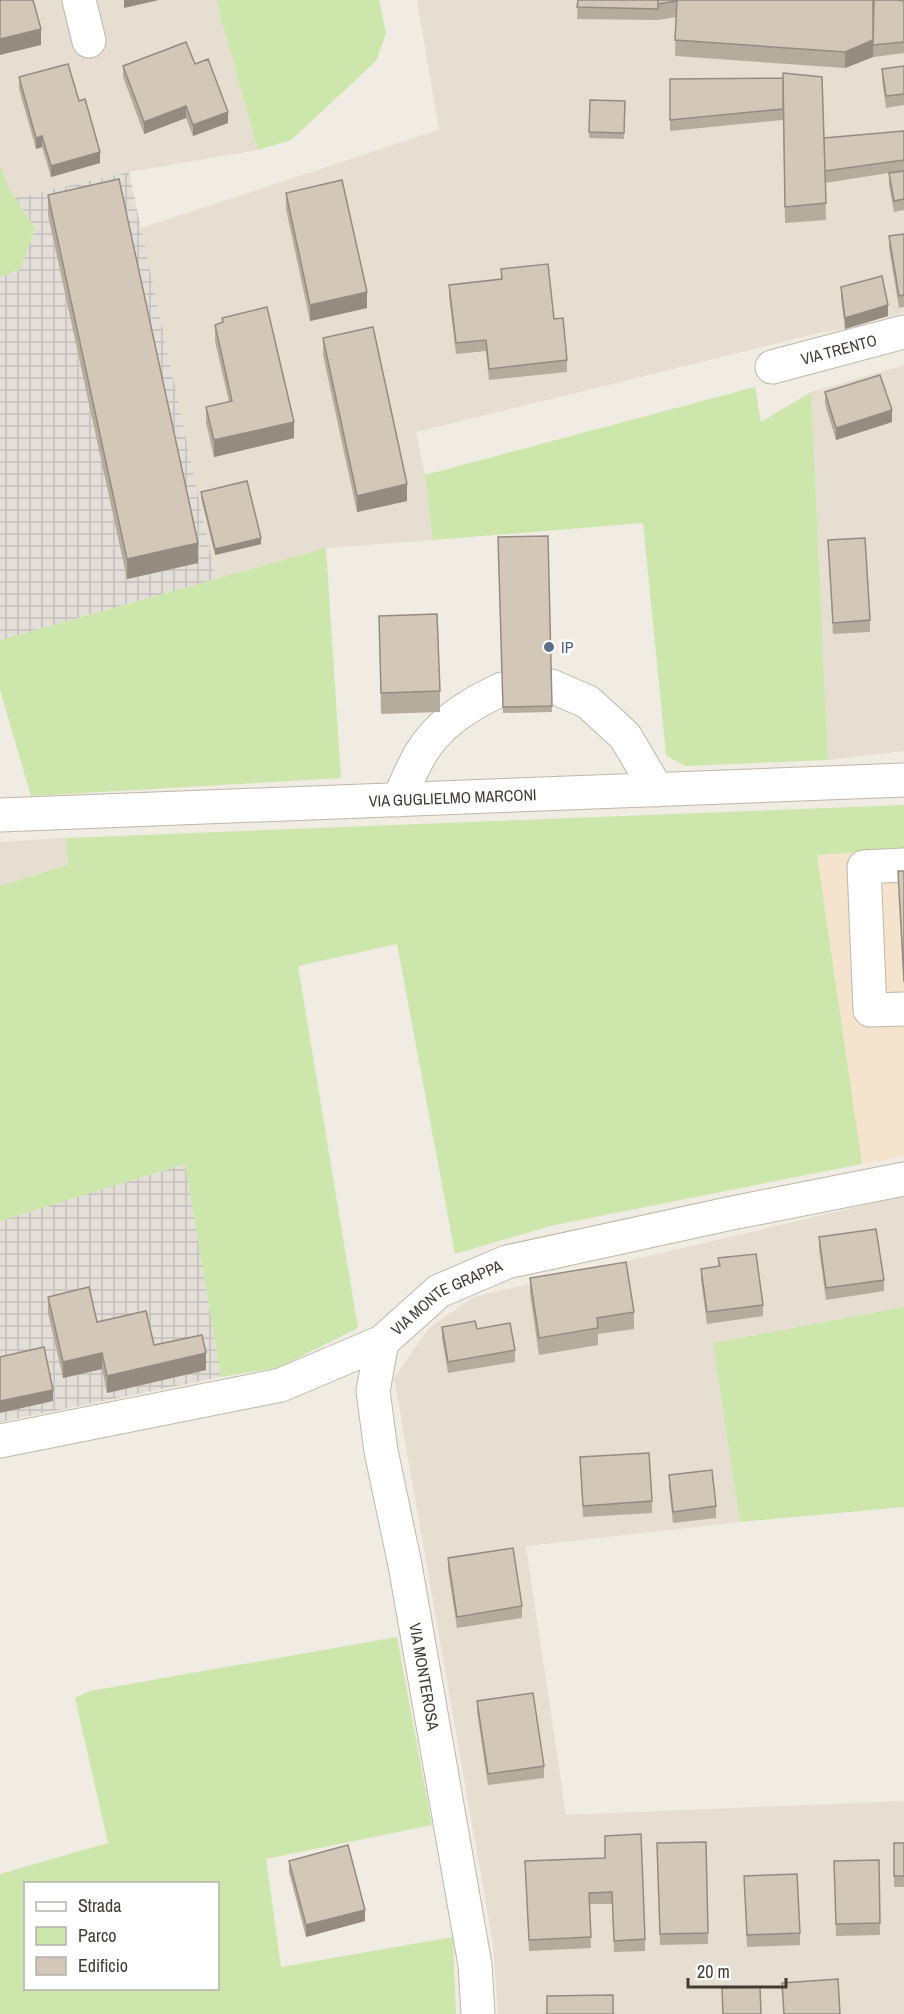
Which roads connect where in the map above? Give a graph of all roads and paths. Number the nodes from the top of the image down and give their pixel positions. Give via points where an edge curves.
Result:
1 (79, 0) edge
2 (89, 41) dead end
3 (904, 332) edge
4 (772, 367) dead end
5 (551, 686) edge
6 (502, 689) edge
7 (904, 780) edge
8 (657, 790) junction
9 (398, 800) junction
10 (0, 815) edge
11 (904, 865) edge
12 (904, 1009) edge
13 (904, 1179) edge
14 (382, 1342) junction
15 (0, 1441) edge
16 (478, 2014) edge

1 - 2 street
3 - 4 street, VIA TRENTO
5 - 8 street via 588,702 625,736
6 - 9 street via 447,722 421,753
7 - 8 street, VIA GUGLIELMO MARCONI
8 - 9 street, VIA GUGLIELMO MARCONI
9 - 10 street, VIA GUGLIELMO MARCONI
11 - 12 street via 864,867 870,1010
13 - 14 street, VIA MONTE GRAPPA via 507,1262 439,1291
14 - 15 street, VIA MONTE GRAPPA via 281,1385
14 - 16 street, VIA MONTEROSA via 373,1391 380,1441 473,1954

